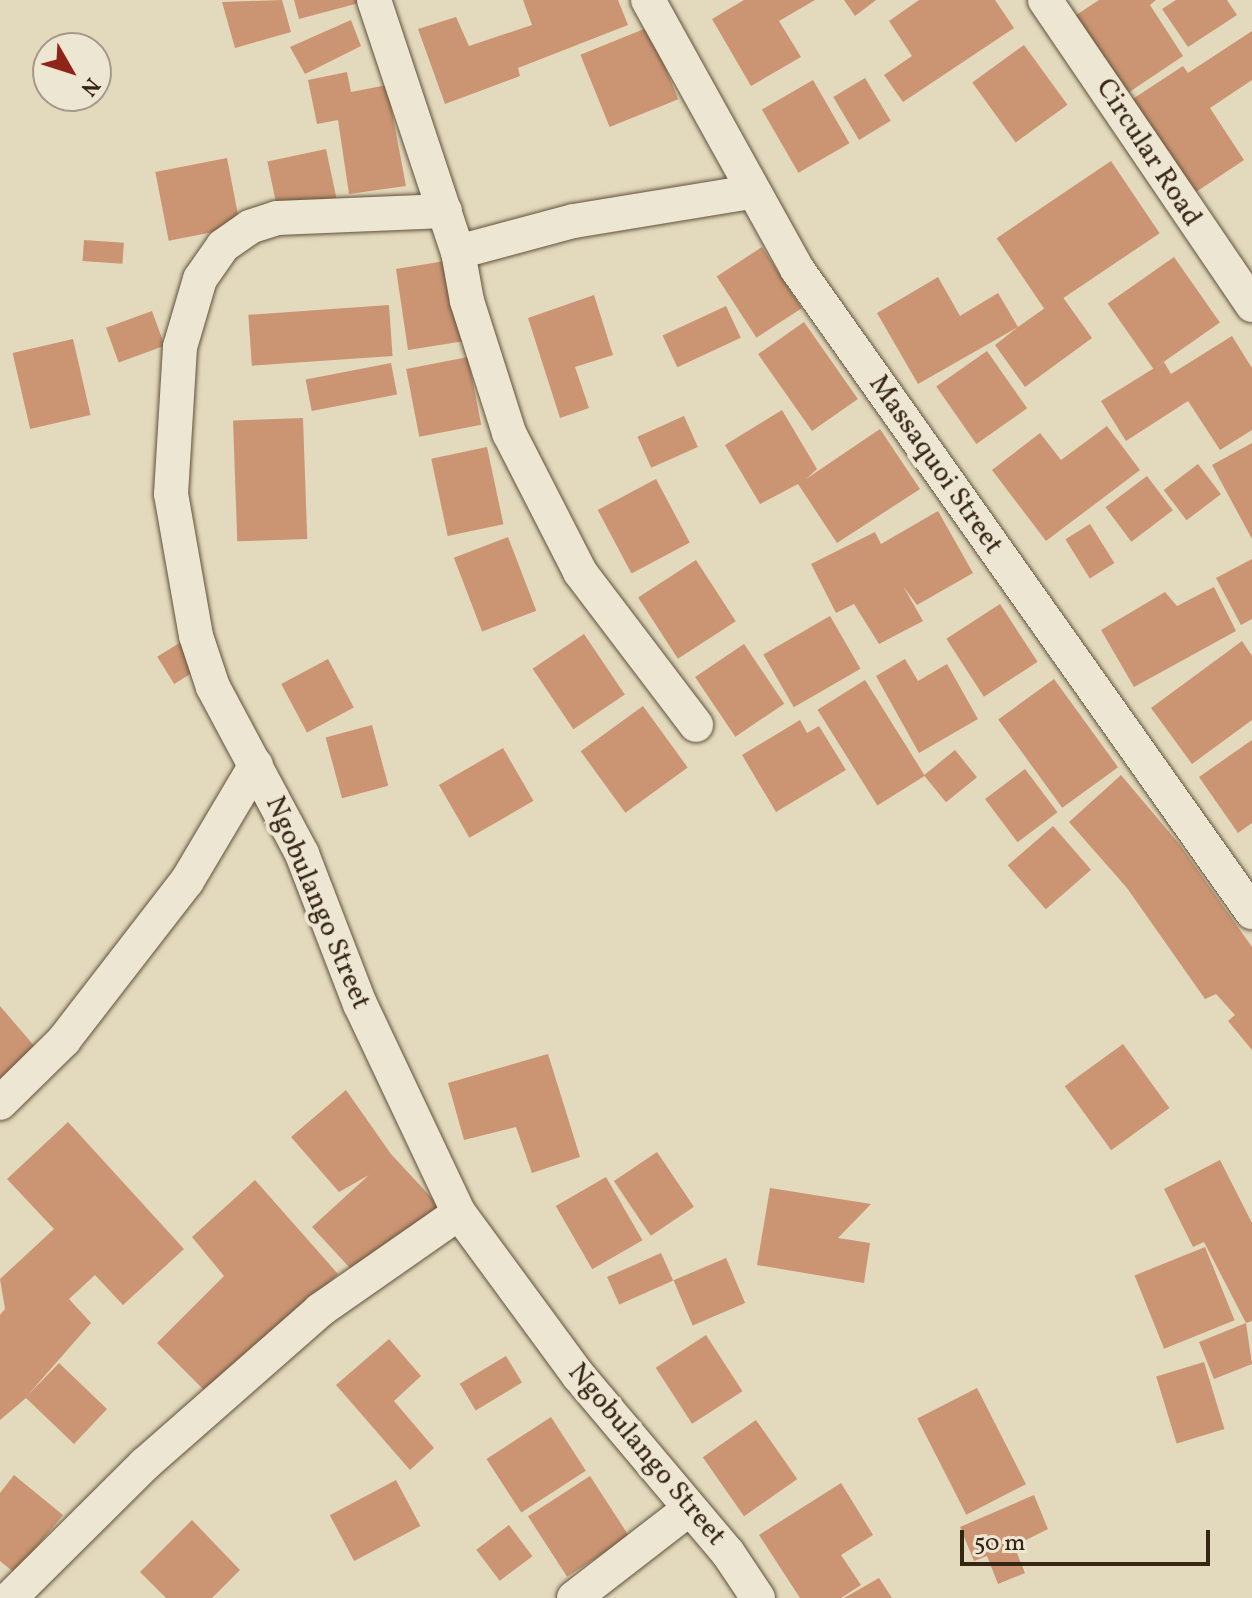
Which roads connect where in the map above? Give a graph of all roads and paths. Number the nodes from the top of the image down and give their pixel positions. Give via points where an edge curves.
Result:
1 (374, 0) edge
2 (648, 0) edge
3 (1045, 0) edge
4 (751, 192) junction
5 (445, 211) junction
6 (458, 252) junction
7 (1252, 305) edge
8 (696, 725) dead end
9 (256, 765) junction
10 (1252, 912) edge
11 (0, 1103) edge
12 (459, 1213) junction
13 (689, 1509) junction
14 (10, 1598) edge
15 (574, 1598) edge
16 (758, 1598) edge

1 - 5 street
2 - 4 street, Massaquoi Street
3 - 7 street, Circular Road
4 - 6 street via 574,221
4 - 10 street, Massaquoi Street via 797,269
5 - 6 street
5 - 9 street, Ngobulango Street via 277,218 250,227 223,246 200,279 180,347 171,494 196,636 213,687
6 - 8 street via 467,301 509,433 547,514 597,597
9 - 11 street via 187,881 64,1040
9 - 12 street, Ngobulango Street via 302,854 360,1004
12 - 13 street, Ngobulango Street via 569,1363
12 - 14 street via 320,1310 136,1473
13 - 15 street
13 - 16 street, Ngobulango Street

